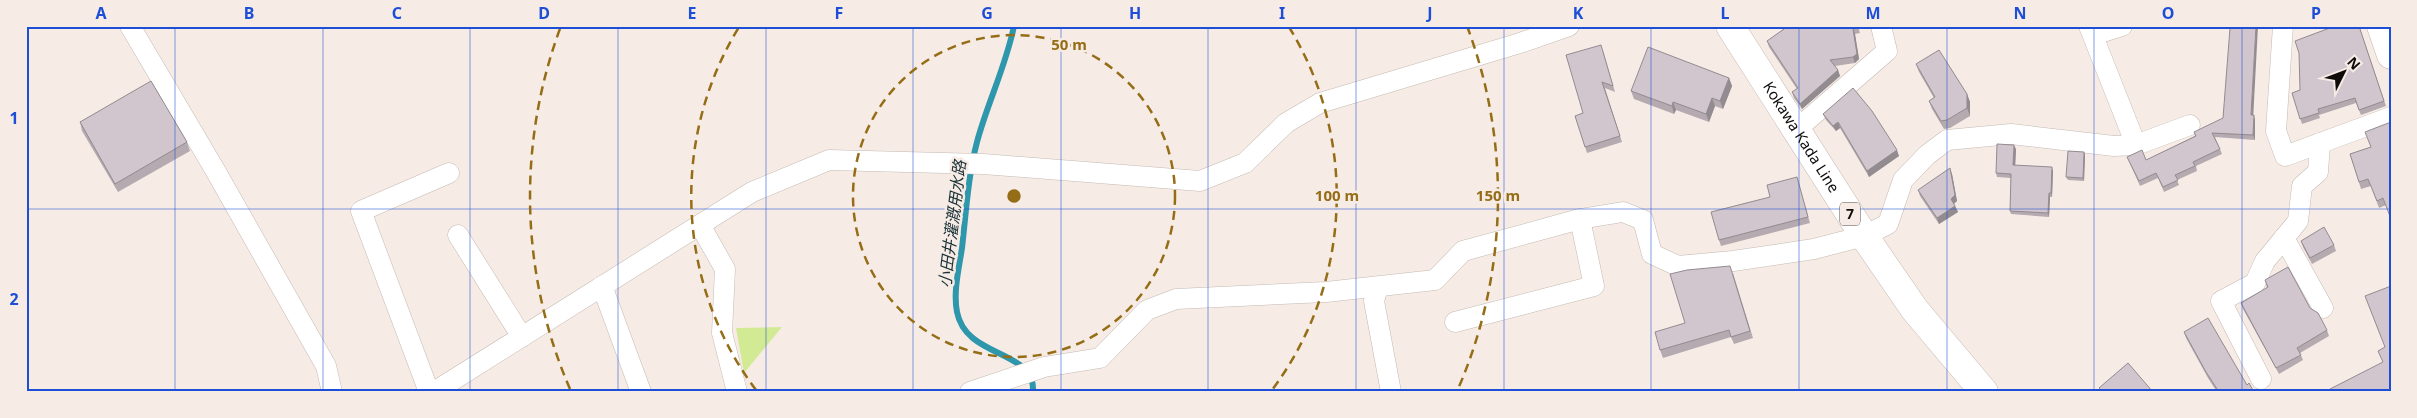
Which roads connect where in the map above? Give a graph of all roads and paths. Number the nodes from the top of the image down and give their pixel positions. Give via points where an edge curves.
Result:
1 (130, 26) edge
2 (1569, 26) edge
3 (1730, 26) edge
4 (1881, 26) edge
5 (2122, 26) edge
6 (2283, 26) edge
7 (2381, 26) edge
8 (2091, 31) edge
9 (2391, 54) edge
10 (2391, 117) edge
11 (2190, 124) dead end
12 (1797, 129) junction
13 (2320, 143) junction
14 (2136, 145) junction
15 (450, 174) dead end
16 (1580, 219) junction
17 (700, 226) junction
18 (458, 235) dead end
19 (1864, 236) junction
20 (2284, 238) junction
21 (602, 286) junction
22 (1378, 287) junction
23 (2323, 308) dead end
24 (1455, 322) dead end
25 (522, 337) junction
26 (2261, 379) dead end
27 (332, 392) edge
28 (429, 392) edge
29 (434, 392) edge
30 (641, 392) edge
31 (737, 392) edge
32 (970, 392) edge
33 (1391, 392) edge
34 (1984, 392) edge

1 - 27 street via 216,170 326,366
2 - 17 street via 1320,104 1286,123 1244,164 1200,181 983,164 829,160 752,192
3 - 12 main road, Kokawa Kada Line / 7
4 - 12 street via 1887,51
5 - 8 street
6 - 13 street via 2276,131 2285,156
7 - 9 main road
8 - 14 street
10 - 13 street
11 - 14 street
12 - 19 main road, Kokawa Kada Line / 7
13 - 20 street via 2318,172 2302,186 2298,221
14 - 19 street via 2114,146 2012,134 1947,140 1903,180 1888,224
15 - 28 street via 361,211
16 - 19 street via 1623,212 1643,220 1652,254 1678,266 1814,249
16 - 22 street via 1463,251 1436,280
16 - 24 street via 1594,286
17 - 21 street
17 - 31 street via 725,269 722,333
18 - 25 street
19 - 34 main road, Kokawa Kada Line / 7 via 1915,310
20 - 23 street
20 - 26 street via 2265,261 2255,283 2221,301
21 - 25 street
21 - 30 street
22 - 32 street via 1176,299 1147,310 1100,358 1044,367
22 - 33 street via 1374,301
25 - 29 street

